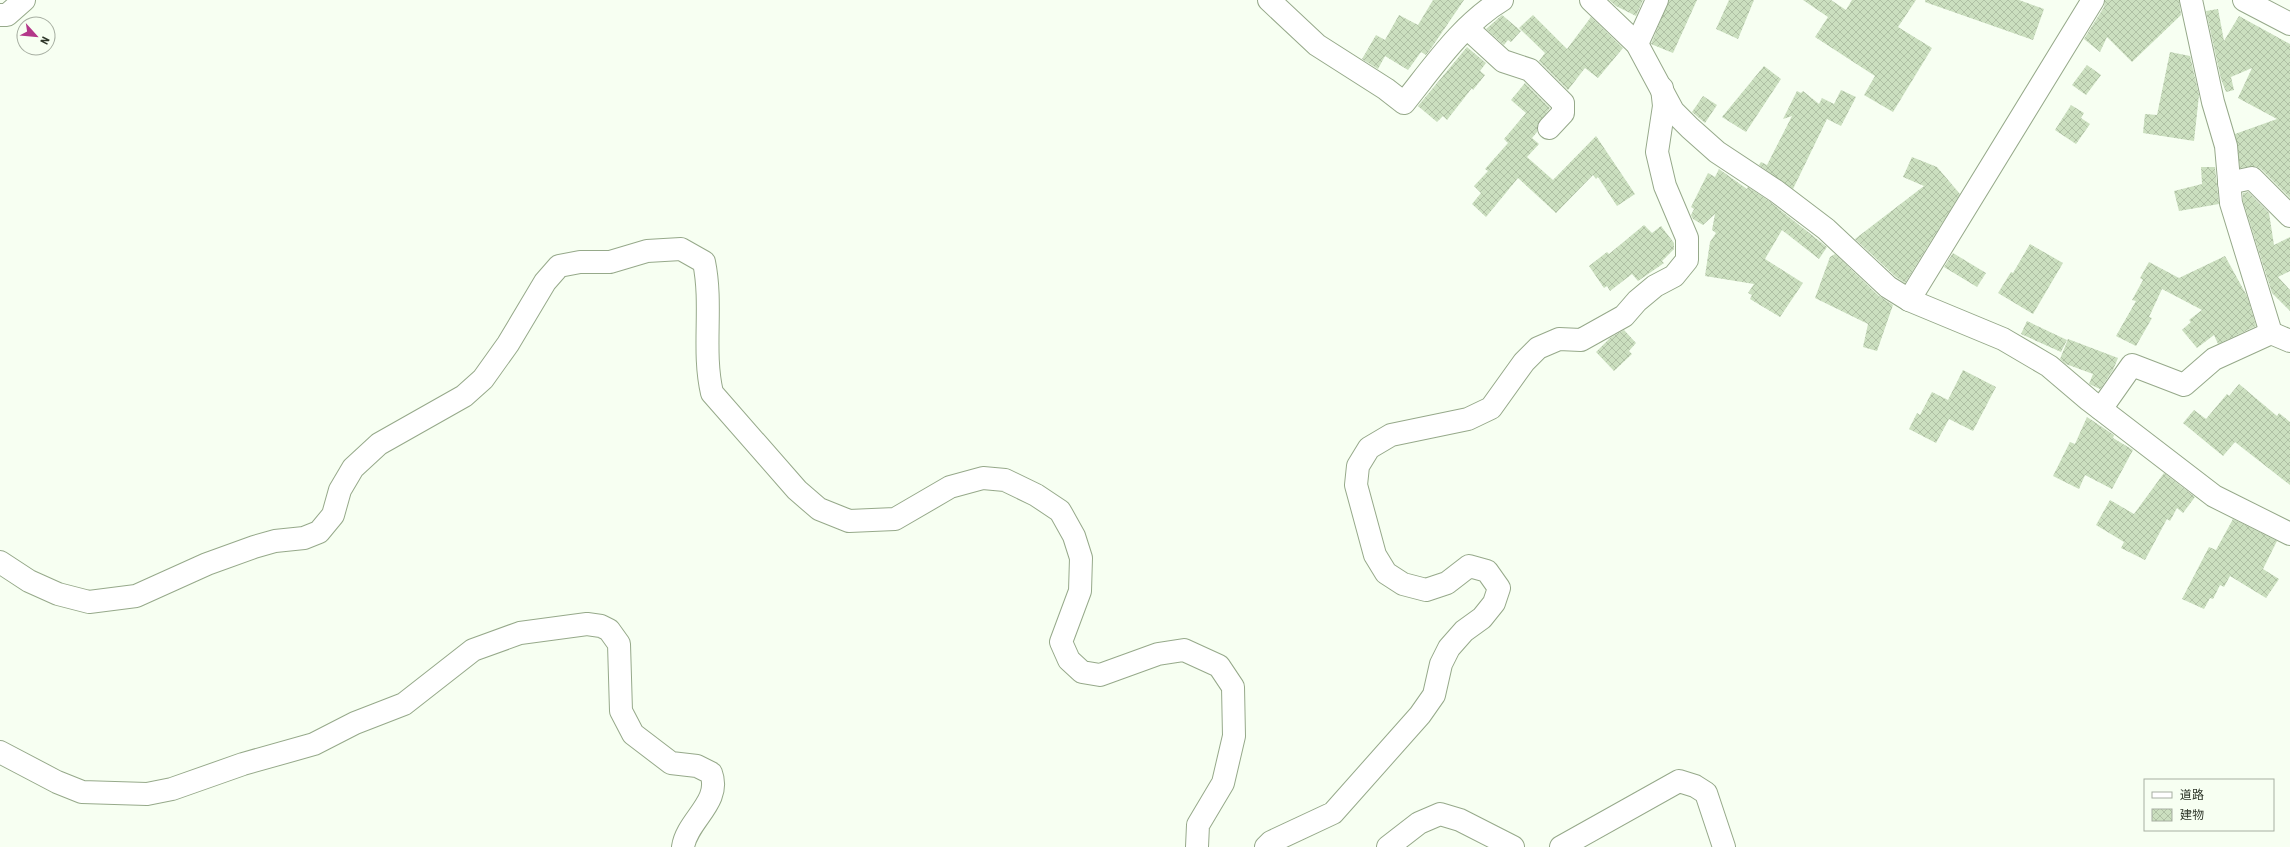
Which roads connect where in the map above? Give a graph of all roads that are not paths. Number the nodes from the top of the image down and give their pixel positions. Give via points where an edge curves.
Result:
1 (24, 0) edge
2 (1269, 0) edge
3 (1502, 0) edge
4 (1591, 0) edge
5 (1657, 0) edge
6 (2093, 0) edge
7 (2191, 0) edge
8 (2244, 0) edge
9 (0, 15) edge
10 (2290, 24) edge
11 (1467, 28) junction
12 (1637, 44) junction
13 (1662, 88) junction
14 (1549, 128) dead end
15 (2229, 183) junction
16 (2290, 216) edge
17 (1909, 300) junction
18 (2281, 337) edge
19 (2100, 409) junction
20 (2290, 534) edge
21 (0, 562) edge
22 (0, 752) edge
23 (683, 847) edge
24 (1197, 847) edge
25 (1266, 847) edge
26 (1388, 847) edge
27 (1513, 847) edge
28 (1561, 847) edge
29 (1724, 847) edge

1 - 9 street via 7,15
2 - 11 street via 1317,45 1404,103
3 - 11 street via 1488,8
4 - 12 street
5 - 12 street
6 - 17 street
7 - 15 street via 2213,102 2226,146
8 - 10 street
11 - 14 street via 1502,61 1530,70 1563,103 1563,112
12 - 13 street
13 - 17 street via 1673,111 1717,152 1776,191 1826,229 1888,287
13 - 25 street via 1664,106 1657,152 1665,186 1687,238 1687,260 1674,276 1655,286 1624,316 1581,340 1559,339 1538,348 1524,362 1491,408 1468,419 1390,435 1369,448 1358,466 1356,485 1375,555 1386,573 1403,584 1426,590 1447,583 1469,566 1487,571 1499,588 1494,603 1482,618 1464,631 1448,648 1441,664 1434,695 1420,715 1333,813 1271,842
15 - 16 street via 2252,178
15 - 18 street via 2231,203
17 - 19 street via 2003,339 2049,366
18 - 19 street via 2214,359 2184,385 2132,365
19 - 20 street via 2214,496
21 - 24 street via 29,581 58,594 89,602 136,596 207,564 248,549 275,541 304,538 319,532 333,515 340,490 353,468 379,444 464,396 483,379 508,344 545,282 559,266 580,262 610,262 647,251 681,249 704,262 709,286 707,373 712,393 797,490 819,509 849,521 895,519 950,487 983,478 1005,480 1036,495 1060,511 1074,536 1081,558 1080,591 1061,642 1069,660 1082,672 1100,675 1158,654 1184,650 1218,666 1233,686 1234,736 1223,783 1198,825
22 - 23 street via 82,792 147,794 172,789 243,764 314,744 355,723 404,704 473,650 520,633 586,624 601,626 609,630 619,644 621,711 633,734 671,763 697,766 711,773 715,784 711,798 685,837
26 - 27 street via 1420,823 1440,814 1460,820
28 - 29 street via 1679,781 1706,793

